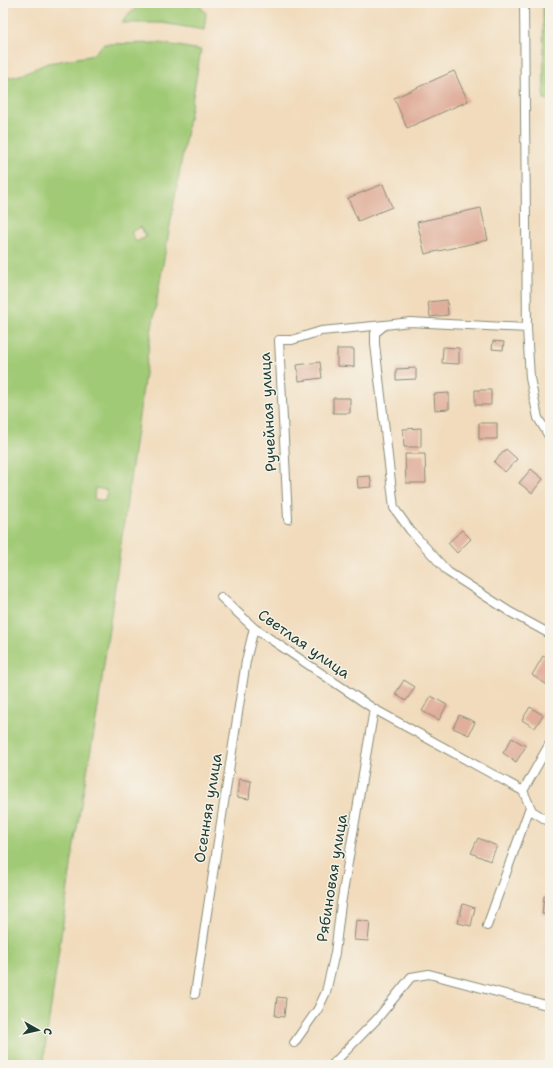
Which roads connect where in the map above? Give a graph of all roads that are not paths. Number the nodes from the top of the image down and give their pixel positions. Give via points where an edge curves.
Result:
1 (524, 3) edge
2 (385, 325) junction
3 (527, 328) junction
4 (550, 438) edge
5 (288, 519) dead end
6 (221, 597) dead end
7 (254, 628) junction
8 (550, 634) edge
9 (374, 709) junction
10 (550, 743) edge
11 (523, 791) junction
12 (530, 807) junction
13 (550, 822) edge
14 (487, 926) dead end
15 (195, 994) dead end
16 (550, 1006) edge
17 (294, 1043) dead end
18 (333, 1064) edge

1 - 3 street
2 - 3 street via 410,322
2 - 5 street, Ручейная улица via 321,331 292,340 279,340
2 - 8 street via 375,333 374,344 394,508 448,572
3 - 4 street via 530,378 538,418
6 - 7 street, Светлая улица
7 - 9 street, Светлая улица
7 - 15 street, Осенняя улица via 244,669
9 - 11 street, Светлая улица
9 - 17 street, Рябиновая улица via 335,953 326,992 318,1009
10 - 11 street
11 - 12 street
12 - 13 street
12 - 14 street
16 - 18 street via 429,974 411,977 377,1019

